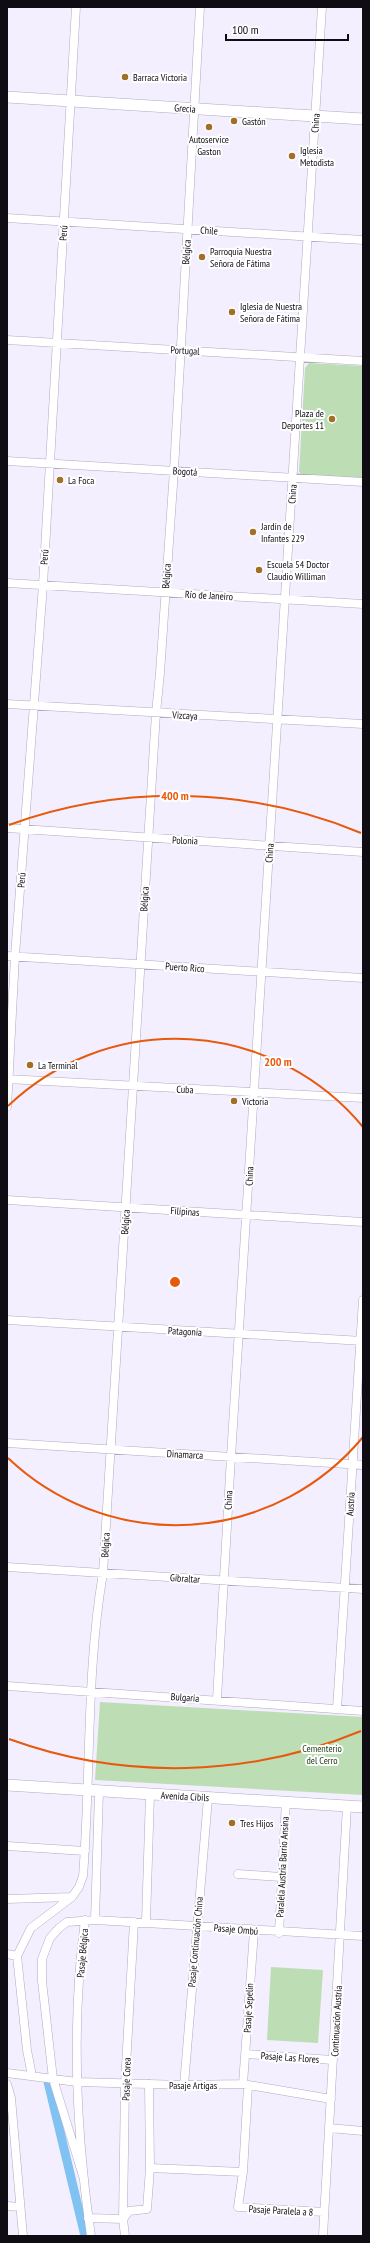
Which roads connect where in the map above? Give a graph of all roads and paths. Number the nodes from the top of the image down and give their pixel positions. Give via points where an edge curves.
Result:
1 (76, 7) edge
2 (200, 7) edge
3 (322, 7) edge
4 (7, 97) edge
5 (71, 101) junction
6 (194, 109) junction
7 (316, 117) junction
8 (363, 119) edge
9 (7, 218) edge
10 (63, 221) junction
11 (188, 229) junction
12 (307, 237) junction
13 (363, 240) edge
14 (7, 340) edge
15 (58, 343) junction
16 (181, 350) junction
17 (300, 357) junction
18 (363, 361) edge
19 (7, 461) edge
20 (50, 463) junction
21 (174, 470) junction
22 (293, 478) junction
23 (363, 482) edge
24 (7, 583) edge
25 (43, 585) junction
26 (165, 592) junction
27 (285, 599) junction
28 (363, 604) edge
29 (7, 704) edge
30 (34, 705) junction
31 (156, 713) junction
32 (278, 718) junction
33 (363, 724) edge
34 (7, 828) edge
35 (24, 829) junction
36 (148, 838) junction
37 (269, 846) junction
38 (363, 852) edge
39 (11, 956) edge
40 (141, 964) junction
41 (261, 972) junction
42 (363, 978) edge
43 (8, 1079) edge
44 (132, 1087) junction
45 (254, 1092) junction
46 (363, 1098) edge
47 (7, 1106) edge
48 (7, 1200) edge
49 (126, 1207) junction
50 (247, 1215) junction
51 (363, 1222) edge
52 (363, 1300) edge
53 (7, 1320) edge
54 (118, 1327) junction
55 (239, 1334) junction
56 (362, 1341) edge
57 (7, 1443) edge
58 (111, 1450) junction
59 (231, 1457) junction
60 (352, 1465) junction
61 (363, 1466) edge
62 (7, 1567) edge
63 (103, 1573) junction
64 (223, 1580) junction
65 (345, 1588) junction
66 (363, 1589) edge
67 (7, 1686) edge
68 (92, 1692) junction
69 (217, 1699) junction
70 (337, 1709) junction
71 (363, 1711) edge
72 (7, 1785) edge
73 (86, 1790) junction
74 (99, 1791) junction
75 (150, 1794) junction
76 (208, 1798) junction
77 (286, 1801) junction
78 (347, 1806) junction
79 (363, 1807) edge
80 (7, 1846) edge
81 (85, 1851) junction
82 (238, 1874) dead end
83 (281, 1877) junction
84 (72, 1897) junction
85 (7, 1899) edge
86 (85, 1920) junction
87 (95, 1920) junction
88 (134, 1922) junction
89 (146, 1922) junction
90 (196, 1926) junction
91 (254, 1931) junction
92 (279, 1933) junction
93 (341, 1936) junction
94 (363, 1936) edge
95 (7, 1954) edge
96 (18, 1956) junction
97 (246, 2054) junction
98 (333, 2060) junction
99 (7, 2073) edge
100 (32, 2076) junction
101 (53, 2079) junction
102 (77, 2082) junction
103 (7, 2084) edge
104 (125, 2084) junction
105 (149, 2084) junction
106 (184, 2085) junction
107 (245, 2085) junction
108 (331, 2099) junction
109 (329, 2128) junction
110 (10, 2130) edge
111 (363, 2131) edge
112 (150, 2168) junction
113 (243, 2172) junction
114 (84, 2179) junction
115 (7, 2206) edge
116 (20, 2207) junction
117 (238, 2208) joint
118 (324, 2212) junction
119 (88, 2218) junction
120 (123, 2219) junction
121 (23, 2236) edge
122 (91, 2236) edge
123 (125, 2236) edge
124 (323, 2236) edge

1 - 5 street, Perú
2 - 6 street, Bélgica
3 - 7 street, China
4 - 5 street, Grecia
5 - 6 street, Grecia
5 - 10 street, Perú
6 - 7 street, Grecia
6 - 11 street, Bélgica
7 - 8 street, Grecia
7 - 12 street, China
9 - 10 street, Chile
10 - 11 street, Chile
10 - 15 street, Perú
11 - 12 street, Chile
11 - 16 street, Bélgica
12 - 13 street, Chile
12 - 17 street, China
14 - 15 street, Portugal
15 - 16 street, Portugal
15 - 20 street, Perú
16 - 17 street, Portugal
16 - 21 street, Bélgica
17 - 18 street, Portugal
17 - 22 street, China
19 - 20 street, Bogotá
20 - 21 street, Bogotá
20 - 25 street, Perú
21 - 22 street, Bogotá
21 - 26 street, Bélgica
22 - 23 street, Bogotá
22 - 27 street, China
24 - 25 street, Río de Janeiro
25 - 26 street, Río de Janeiro
25 - 30 street, Perú
26 - 27 street, Río de Janeiro
26 - 31 street, Bélgica
27 - 28 street, Río de Janeiro
27 - 32 street, China
29 - 30 street, Vizcaya
30 - 31 street, Vizcaya
30 - 35 street, Perú
31 - 32 street, Vizcaya
31 - 36 street, Bélgica
32 - 33 street, Vizcaya
32 - 37 street, China
34 - 35 street, Polonia
35 - 36 street, Polonia
35 - 39 street, Perú
36 - 37 street, Polonia
36 - 40 street, Bélgica
37 - 38 street, Polonia
37 - 41 street, China
39 - 40 street, Puerto Rico
39 - 43 street, Perú
40 - 41 street, Puerto Rico
40 - 44 street, Bélgica
41 - 42 street, Puerto Rico
41 - 45 street, China
43 - 44 street, Cuba
43 - 47 street, Perú
44 - 45 street, Cuba
44 - 49 street, Bélgica
45 - 46 street, Cuba
45 - 50 street, China
48 - 49 street, Filipinas
49 - 50 street, Filipinas
49 - 54 street, Bélgica
50 - 51 street, Filipinas
50 - 55 street, China
52 - 56 street, Austria
53 - 54 street, Patagonia
54 - 55 street, Patagonia
54 - 58 street, Bélgica
55 - 56 street, Patagonia
55 - 59 street, China
56 - 60 street, Austria
57 - 58 street, Dinamarca
58 - 59 street, Dinamarca
58 - 63 street, Bélgica
59 - 60 street, Dinamarca
59 - 64 street, China
60 - 61 street, Dinamarca
60 - 65 street, Austria
62 - 63 street, Gibraltar
63 - 64 street, Gibraltar
63 - 68 street, Bélgica
64 - 65 street, Gibraltar
64 - 69 street, China
65 - 66 street, Gibraltar
65 - 70 street, Austria
67 - 68 street, Bulgaria
68 - 69 street, Bulgaria
68 - 73 street, Bélgica
69 - 70 street, Bulgaria
70 - 71 street, Bulgaria
72 - 73 street, Avenida Cibils
73 - 74 street, Avenida Cibils
73 - 81 street
74 - 75 street, Avenida Cibils
74 - 87 street, Pasaje Bélgica
75 - 76 street, Avenida Cibils
75 - 89 street
76 - 77 street, Avenida Cibils
76 - 90 street, Pasaje Continuación China
77 - 78 street, Avenida Cibils
77 - 83 street, Paralela Austria Barrio Ansina
78 - 79 street, Avenida Cibils
78 - 93 street, Continuación Austria
80 - 81 street
81 - 84 street via 83,1876
82 - 83 street
83 - 92 street, Paralela Austria Barrio Ansina
84 - 85 street
84 - 96 street via 31,1928
86 - 87 street, Pasaje Ombú
86 - 101 street, Pasaje Bélgica via 66,1922 59,1928 50,1938 42,1959 42,1981
86 - 102 street, Pasaje Bélgica via 80,1967
87 - 88 street, Pasaje Ombú
88 - 89 street, Pasaje Ombú
88 - 104 street, Pasaje Corea
89 - 90 street, Pasaje Ombú
90 - 91 street, Pasaje Ombú
90 - 106 street, Pasaje Continuación China
91 - 92 street, Pasaje Ombú
91 - 97 street, Pasaje Sepelin
92 - 93 street, Pasaje Ombú
93 - 94 street, Pasaje Ombú
93 - 98 street, Continuación Austria
95 - 96 street
96 - 100 street
97 - 98 street, Pasaje Las Flores
97 - 107 street, Pasaje Sepelin
98 - 108 street, Continuación Austria
99 - 100 street, Pasaje Artigas
100 - 101 street, Pasaje Artigas
101 - 102 street, Pasaje Artigas
101 - 114 street, Pasaje Bélgica
102 - 104 street, Pasaje Artigas
102 - 114 street, Pasaje Bélgica
103 - 110 street via 11,2098
104 - 105 street, Pasaje Artigas
104 - 120 street, Pasaje Corea
105 - 106 street, Pasaje Artigas
105 - 112 street
106 - 107 street, Pasaje Artigas
107 - 108 street, Pasaje Artigas
107 - 113 street, Pasaje Sepelin
108 - 109 street, Continuación Austria
109 - 111 street
109 - 118 street, Continuación Austria
110 - 116 street
112 - 113 street
112 - 120 street via 147,2209 129,2211
113 - 117 street, Pasaje Sepelin
114 - 119 street, Pasaje Bélgica
115 - 116 street
116 - 121 street
117 - 118 street, Pasaje Paralela a 8
118 - 124 street, Continuación Austria
119 - 120 street
119 - 122 street, Pasaje Bélgica
120 - 123 street, Pasaje Corea

